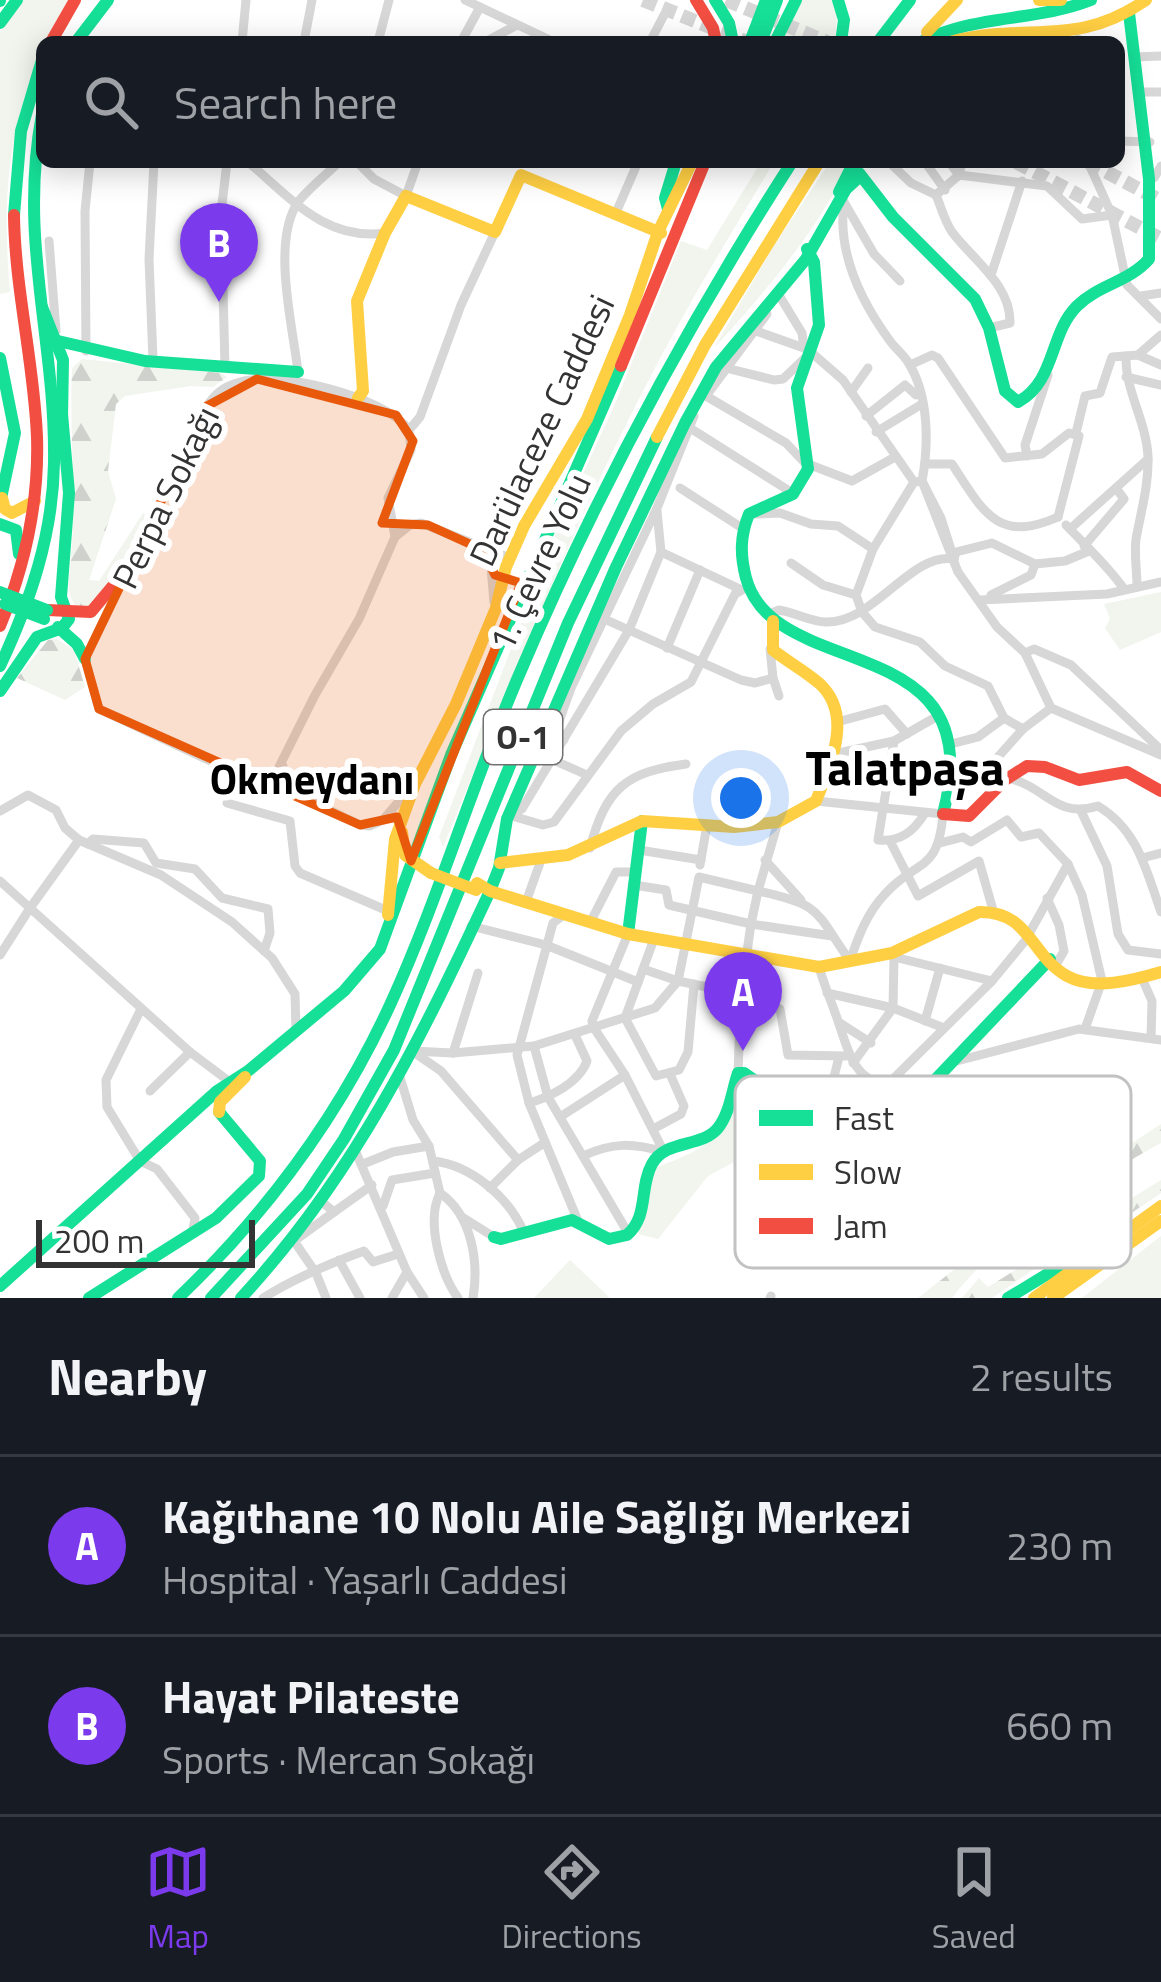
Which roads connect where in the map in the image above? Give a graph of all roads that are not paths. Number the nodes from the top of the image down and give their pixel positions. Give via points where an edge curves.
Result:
1 (16, 0) edge
2 (75, 0) edge
3 (94, 0) edge
4 (107, 0) edge
5 (246, 0) edge
6 (312, 0) edge
7 (389, 0) edge
8 (465, 0) edge
9 (696, 0) edge
10 (716, 0) edge
11 (766, 0) edge
12 (776, 0) edge
13 (796, 0) edge
14 (838, 0) edge
15 (897, 0) edge
16 (910, 0) edge
17 (943, 0) edge
18 (957, 0) edge
19 (1039, 0) edge
20 (1060, 0) edge
21 (1091, 0) edge
22 (1149, 0) edge
23 (480, 7) junction
24 (664, 15) dead end
25 (1129, 16) junction
26 (0, 23) edge
27 (517, 26) junction
28 (54, 36) edge
29 (76, 36) edge
30 (78, 36) edge
31 (243, 36) edge
32 (305, 36) edge
33 (380, 36) edge
34 (463, 36) edge
35 (497, 36) edge
36 (540, 36) edge
37 (653, 36) edge
38 (715, 36) edge
39 (732, 36) edge
40 (752, 36) edge
41 (763, 36) edge
42 (778, 36) edge
43 (842, 36) edge
44 (870, 36) edge
45 (883, 36) edge
46 (913, 36) edge
47 (925, 36) edge
48 (932, 36) edge
49 (1083, 36) edge
50 (1161, 56) edge
51 (1134, 57) junction
52 (36, 79) edge
53 (1141, 92) junction
54 (1161, 92) edge
55 (1125, 141) edge
56 (1150, 142) junction
57 (36, 155) edge
58 (89, 168) edge
59 (154, 168) edge
60 (226, 168) edge
61 (255, 168) edge
62 (333, 168) edge
63 (363, 168) edge
64 (416, 168) edge
65 (635, 168) edge
66 (674, 168) edge
67 (689, 168) edge
68 (702, 168) edge
69 (777, 168) edge
70 (788, 168) edge
71 (815, 168) edge
72 (852, 168) edge
73 (853, 168) edge
74 (856, 168) edge
75 (895, 168) edge
76 (928, 168) edge
77 (954, 168) edge
78 (961, 168) edge
79 (1088, 168) edge
80 (524, 169) edge
81 (1157, 172) edge
82 (959, 175) junction
83 (1022, 182) junction
84 (940, 192) junction
85 (406, 196) junction
86 (843, 200) junction
87 (298, 203) junction
88 (668, 209) junction
89 (615, 215) junction
90 (1112, 215) junction
91 (638, 222) junction
92 (385, 232) junction
93 (495, 232) junction
94 (657, 234) junction
95 (671, 238) junction
96 (49, 241) dead end
97 (808, 251) junction
98 (722, 269) junction
99 (991, 275) junction
100 (1126, 279) junction
101 (900, 281) dead end
102 (1161, 293) edge
103 (1141, 296) junction
104 (36, 297) junction
105 (1161, 319) edge
106 (989, 328) junction
107 (756, 331) junction
108 (1161, 335) edge
109 (58, 341) junction
110 (1059, 341) junction
111 (86, 351) junction
112 (807, 352) junction
113 (1132, 356) junction
114 (63, 360) junction
115 (153, 360) junction
116 (0, 361) edge
117 (910, 364) junction
118 (1161, 365) edge
119 (224, 367) junction
120 (726, 368) junction
121 (868, 368) dead end
122 (298, 372) joint
123 (1126, 377) junction
124 (1161, 385) edge
125 (851, 392) junction
126 (358, 398) junction
127 (702, 399) junction
128 (922, 404) junction
129 (62, 414) junction
130 (866, 416) junction
131 (690, 428) junction
132 (410, 430) junction
133 (877, 432) junction
134 (1076, 433) junction
135 (7, 437) edge
136 (54, 454) junction
137 (1027, 456) junction
138 (895, 458) junction
139 (1148, 459) junction
140 (806, 464) junction
141 (925, 464) junction
142 (918, 482) junction
143 (680, 488) dead end
144 (1116, 488) junction
145 (792, 493) junction
146 (1, 496) edge
147 (35, 501) junction
148 (657, 508) junction
149 (749, 512) junction
150 (530, 514) junction
151 (1058, 517) junction
152 (552, 522) junction
153 (0, 524) edge
154 (741, 527) junction
155 (1070, 529) junction
156 (395, 537) junction
157 (544, 541) junction
158 (1086, 548) junction
159 (873, 549) junction
160 (483, 550) junction
161 (661, 552) junction
162 (510, 558) junction
163 (954, 560) junction
164 (791, 563) dead end
165 (1035, 564) junction
166 (1102, 566) junction
167 (127, 569) junction
168 (700, 570) junction
169 (503, 578) junction
170 (1158, 581) edge
171 (17, 585) junction
172 (1137, 586) junction
173 (744, 589) junction
174 (1124, 589) junction
175 (0, 592) edge
176 (1107, 594) junction
177 (856, 595) junction
178 (980, 600) junction
179 (519, 601) junction
180 (0, 602) edge
181 (496, 608) junction
182 (67, 612) junction
183 (862, 612) junction
184 (46, 614) junction
185 (602, 618) junction
186 (1, 621) edge
187 (772, 622) junction
188 (826, 622) junction
189 (62, 628) junction
190 (629, 630) junction
191 (817, 641) junction
192 (770, 644) junction
193 (667, 648) junction
194 (1024, 653) junction
195 (85, 659) junction
196 (701, 664) junction
197 (0, 666) edge
198 (772, 678) junction
199 (0, 691) edge
200 (779, 696) dead end
201 (1051, 708) junction
202 (938, 716) junction
203 (1004, 718) junction
204 (837, 722) junction
205 (1023, 729) junction
206 (907, 734) junction
207 (564, 740) junction
208 (893, 741) junction
209 (951, 745) junction
210 (1161, 753) edge
211 (285, 754) junction
212 (834, 754) junction
213 (998, 758) dead end
214 (553, 760) junction
215 (686, 764) dead end
216 (587, 775) junction
217 (1008, 778) junction
218 (415, 784) junction
219 (1161, 788) edge
220 (816, 802) junction
221 (227, 803) dead end
222 (885, 809) junction
223 (0, 811) edge
224 (1081, 811) junction
225 (925, 813) junction
226 (507, 814) junction
227 (943, 814) junction
228 (402, 819) junction
229 (642, 821) junction
230 (778, 822) junction
231 (707, 825) junction
232 (422, 833) junction
233 (884, 840) junction
234 (83, 842) junction
235 (940, 843) junction
236 (590, 848) junction
237 (639, 850) junction
238 (1161, 853) edge
239 (1142, 858) junction
240 (541, 860) junction
241 (701, 860) junction
242 (765, 860) junction
243 (411, 861) junction
244 (500, 863) junction
245 (1068, 864) junction
246 (433, 870) junction
247 (908, 875) junction
248 (698, 877) junction
249 (635, 879) junction
250 (0, 881) edge
251 (481, 888) junction
252 (758, 891) junction
253 (400, 893) junction
254 (1047, 898) junction
255 (801, 900) junction
256 (526, 902) junction
257 (30, 908) junction
258 (993, 910) junction
259 (392, 912) junction
260 (1161, 912) edge
261 (693, 913) junction
262 (565, 914) junction
263 (595, 924) junction
264 (752, 924) junction
265 (469, 926) junction
266 (628, 934) junction
267 (1029, 935) junction
268 (832, 936) junction
269 (654, 939) junction
270 (687, 944) junction
271 (546, 946) junction
272 (746, 954) junction
273 (1161, 954) edge
274 (0, 955) edge
275 (268, 955) junction
276 (893, 955) junction
277 (850, 961) junction
278 (1053, 962) junction
279 (819, 967) junction
280 (940, 968) junction
281 (643, 969) junction
282 (1161, 972) edge
283 (613, 973) junction
284 (478, 974) dead end
285 (1141, 976) junction
286 (678, 981) junction
287 (992, 981) junction
288 (1102, 981) junction
289 (638, 982) junction
290 (694, 985) junction
291 (826, 993) junction
292 (741, 994) junction
293 (892, 1008) junction
294 (142, 1009) junction
295 (625, 1018) junction
296 (925, 1021) junction
297 (839, 1022) junction
298 (594, 1028) junction
299 (944, 1028) junction
300 (1084, 1029) junction
301 (296, 1032) junction
302 (575, 1035) junction
303 (1156, 1039) edge
304 (871, 1043) junction
305 (534, 1046) junction
306 (517, 1049) junction
307 (412, 1051) junction
308 (190, 1052) junction
309 (453, 1053) junction
310 (846, 1059) junction
311 (953, 1062) junction
312 (248, 1071) junction
313 (399, 1073) junction
314 (738, 1073) junction
315 (670, 1074) junction
316 (625, 1076) junction
317 (737, 1076) edge
318 (750, 1076) edge
319 (840, 1076) edge
320 (867, 1076) edge
321 (896, 1076) edge
322 (939, 1076) edge
323 (230, 1082) junction
324 (735, 1082) edge
325 (150, 1090) dead end
326 (548, 1097) junction
327 (529, 1103) junction
328 (219, 1112) junction
329 (560, 1117) junction
330 (183, 1123) junction
331 (653, 1129) junction
332 (544, 1143) junction
333 (429, 1146) junction
334 (356, 1150) junction
335 (664, 1152) junction
336 (583, 1156) junction
337 (518, 1160) junction
338 (140, 1161) junction
339 (363, 1164) junction
340 (434, 1167) junction
341 (371, 1185) junction
342 (490, 1188) junction
343 (440, 1193) junction
344 (272, 1202) junction
345 (322, 1202) junction
346 (1161, 1206) edge
347 (382, 1208) junction
348 (334, 1212) junction
349 (462, 1217) junction
350 (578, 1221) junction
351 (1161, 1221) edge
352 (1131, 1228) edge
353 (193, 1230) junction
354 (524, 1233) junction
355 (628, 1233) junction
356 (293, 1240) junction
357 (1131, 1242) edge
358 (499, 1243) junction
359 (472, 1252) junction
360 (398, 1254) junction
361 (339, 1260) junction
362 (1054, 1268) edge
363 (1076, 1268) edge
364 (1095, 1268) edge
365 (406, 1272) junction
366 (316, 1273) junction
367 (0, 1286) edge
368 (106, 1293) edge
369 (325, 1293) edge
370 (356, 1295) edge
371 (89, 1298) edge
372 (164, 1298) edge
373 (178, 1298) edge
374 (211, 1298) edge
375 (241, 1298) edge
376 (263, 1298) edge
377 (311, 1298) edge
378 (392, 1298) edge
379 (424, 1298) edge
380 (458, 1298) edge
381 (473, 1298) edge
382 (1008, 1298) edge
383 (1034, 1298) edge
384 (1053, 1298) edge

1 - 26 main road
2 - 28 main road
3 - 29 main road
4 - 30 main road
5 - 31 street
6 - 32 street
7 - 33 street
8 - 23 street
9 - 38 main road
10 - 39 main road
11 - 40 main road
12 - 41 main road
13 - 42 main road
14 - 43 main road
15 - 44 main road
16 - 45 main road
17 - 46 main road
18 - 47 main road
19 - 20 main road
21 - 48 main road via 1050,14 961,22
22 - 25 main road
23 - 27 street
23 - 34 street
24 - 37 street
25 - 49 main road
25 - 51 main road
27 - 35 street
27 - 36 street
50 - 51 street
51 - 53 main road
52 - 147 main road via 11,208 36,430
53 - 54 street
53 - 56 main road
55 - 56 street
56 - 81 main road
57 - 104 main road via 29,203
58 - 111 street
59 - 115 street
60 - 119 street
61 - 87 street
62 - 87 street
63 - 85 street
64 - 85 street
65 - 89 street
66 - 88 main road
67 - 88 main road, Darülaceze Caddesi
68 - 95 main road, Darülaceze Caddesi
69 - 98 main road
70 - 98 main road, 1. Çevre Yolu / O-1
71 - 374 main road, 1. Çevre Yolu / O-1 via 705,345 625,497 394,1050 307,1194
72 - 97 main road
73 - 86 main road
74 - 106 main road via 975,299
75 - 84 street via 910,183
76 - 84 street
77 - 82 street
78 - 82 street
79 - 90 street
80 - 89 main road
80 - 93 main road
81 - 100 main road via 1157,241
82 - 83 street
82 - 84 street
83 - 90 street via 1047,186 1082,219
83 - 99 street
84 - 99 street via 950,229
85 - 92 main road
85 - 93 main road
86 - 97 main road
86 - 101 street
86 - 117 street via 840,232 851,272
87 - 92 street via 358,236
87 - 122 street via 286,262
88 - 91 main road
88 - 94 main road, Darülaceze Caddesi
89 - 91 main road
89 - 94 main road
90 - 100 street
91 - 94 main road
92 - 126 main road via 357,301 364,391
93 - 132 street
94 - 95 main road
94 - 150 main road, Darülaceze Caddesi via 587,419
95 - 152 main road, Darülaceze Caddesi
96 - 109 street
97 - 112 main road via 814,319
97 - 127 main road via 726,354
97 - 226 main road via 721,352 687,409
98 - 344 main road, 1. Çevre Yolu / O-1 via 596,506 510,696 373,1041 334,1115
99 - 106 street via 1010,305 1010,323
100 - 103 street
100 - 110 main road via 1078,305
102 - 103 street
103 - 105 street
104 - 109 main road
104 - 136 main road
106 - 110 main road via 1005,392 1018,402 1038,386
107 - 112 street
107 - 112 street via 780,292
107 - 120 street
108 - 113 street
109 - 111 main road
109 - 114 main road
110 - 137 street
111 - 114 main road
111 - 115 main road
112 - 120 street via 783,379
112 - 125 street
112 - 140 main road via 792,398
113 - 118 street
113 - 123 street
113 - 134 street via 1112,357 1100,393 1085,396
114 - 129 main road
115 - 119 main road
116 - 135 main road
117 - 128 street
117 - 137 street via 938,358 1005,458
119 - 122 main road
120 - 127 street
121 - 125 street
123 - 124 street
123 - 139 street via 1145,422
125 - 130 street
126 - 132 street, Perpa Sokağı
126 - 167 street, Perpa Sokağı via 274,379 220,391
127 - 131 street
127 - 140 street via 786,443
127 - 226 main road via 616,567
128 - 130 street via 905,386
128 - 133 street
128 - 141 street
129 - 136 main road
129 - 182 main road
130 - 133 street
131 - 145 street
131 - 148 street
132 - 156 street via 410,451 388,498
133 - 138 street
134 - 137 street
134 - 151 street via 1081,440
135 - 146 main road
136 - 197 main road via 42,562
138 - 140 street via 858,481
138 - 142 street
139 - 144 street
139 - 172 street
140 - 145 main road
141 - 142 street
141 - 151 street via 952,464 994,522 1016,529
142 - 159 street
142 - 163 street
143 - 154 street
144 - 155 street
144 - 158 street via 1124,499
145 - 149 main road
146 - 147 main road via 12,513
147 - 171 main road
148 - 161 street
148 - 185 street
149 - 154 main road
149 - 159 street via 838,526
150 - 152 main road via 541,526
150 - 162 main road, Darülaceze Caddesi
151 - 155 street
152 - 157 main road, Darülaceze Caddesi
153 - 171 main road via 19,535
154 - 173 main road via 736,571
155 - 158 street
156 - 160 street via 421,523
156 - 211 street
157 - 162 main road
157 - 179 main road, Darülaceze Caddesi
158 - 165 street via 1065,561
158 - 166 street
159 - 177 street
160 - 162 street
160 - 181 street
161 - 168 street
161 - 190 street
162 - 169 main road, Darülaceze Caddesi
163 - 165 street via 956,552 992,543
163 - 178 street
163 - 183 street via 925,564
164 - 177 street
165 - 178 street via 1031,574
166 - 174 street
166 - 176 street
167 - 182 main road via 95,613
167 - 195 street, Perpa Sokağı
168 - 173 street
168 - 193 street
169 - 179 main road via 519,577
169 - 181 main road, Darülaceze Caddesi
170 - 172 street
171 - 186 main road
172 - 174 street
173 - 187 main road
173 - 196 street
174 - 176 street
175 - 184 main road, bridge
176 - 178 street
177 - 183 street
178 - 194 street
179 - 232 main road, Darülaceze Caddesi
180 - 184 main road, bridge
181 - 218 main road, Darülaceze Caddesi
182 - 184 main road
182 - 189 main road
183 - 188 street
183 - 203 street via 875,627 920,642 988,686
184 - 189 main road
185 - 190 street
185 - 207 street via 557,728
187 - 188 street via 779,610
187 - 191 main road
187 - 192 main road
187 - 202 main road via 891,677
188 - 191 street
189 - 195 main road
189 - 199 main road via 37,637
190 - 193 street
190 - 207 street
191 - 202 main road via 896,673
192 - 198 street
192 - 204 main road via 829,694
193 - 196 street
194 - 201 street
194 - 210 street via 1034,649 1071,665
195 - 211 street via 96,706 116,717 263,786
196 - 198 street via 754,683
196 - 216 street via 691,682 621,731
198 - 200 street
201 - 205 street
201 - 210 street
202 - 206 street
202 - 209 main road
202 - 227 main road
203 - 205 street
203 - 209 street
204 - 206 street via 885,709
204 - 212 main road
205 - 213 street
206 - 208 street
207 - 214 street
208 - 212 street
208 - 222 street
209 - 227 main road
211 - 218 street via 288,790 360,825 383,820
212 - 220 main road
214 - 216 street
214 - 226 street via 522,809
215 - 236 street via 630,776
216 - 226 street via 554,822
217 - 219 main road via 1031,765 1083,781 1127,772
217 - 224 street via 1062,809
217 - 227 main road via 969,817
218 - 228 main road, Darülaceze Caddesi
219 - 227 main road via 1137,770 1088,777 1024,761 973,810
220 - 222 street
220 - 230 main road
221 - 259 street via 290,821 300,873
222 - 225 street
222 - 233 street
223 - 234 street via 28,795 56,810
224 - 239 street via 1098,806 1118,818
224 - 273 street via 1107,866 1118,934 1128,950
225 - 227 street
225 - 233 street via 914,831
226 - 244 main road
226 - 251 main road
227 - 235 street
228 - 243 main road
228 - 259 main road, Darülaceze Caddesi
229 - 231 main road
229 - 236 main road
229 - 237 main road
230 - 231 main road
230 - 242 street
231 - 241 street
232 - 243 main road, Darülaceze Caddesi
232 - 246 main road
233 - 247 street
234 - 257 street
234 - 275 street via 161,875
234 - 275 street via 144,843 156,863 203,873 222,898 268,909
235 - 245 street via 971,842 1007,820 1021,837 1040,833
235 - 247 street
236 - 240 main road
237 - 241 street
237 - 249 main road
238 - 239 street
239 - 260 street
240 - 244 main road
240 - 256 street
241 - 248 street
242 - 252 street
242 - 255 street
243 - 246 main road
243 - 253 main road, Darülaceze Caddesi
244 - 251 main road
245 - 254 street
245 - 288 street
246 - 251 main road, bridge
246 - 253 main road
247 - 258 street via 918,896 980,861
247 - 277 street via 871,912
248 - 252 street
248 - 261 street
249 - 261 street via 666,890 669,905
249 - 263 street via 616,872
249 - 266 main road
250 - 257 street
251 - 256 main road
251 - 265 main road
252 - 255 street
252 - 264 street
253 - 259 main road, Darülaceze Caddesi
254 - 267 street
254 - 278 street via 1064,951
255 - 268 street via 821,913
256 - 262 main road
257 - 274 street
257 - 294 street
258 - 267 main road
258 - 276 main road
259 - 301 main road, Darülaceze Caddesi via 364,972
261 - 264 street
261 - 270 street
262 - 263 main road
262 - 271 street
263 - 266 main road
264 - 268 street
264 - 272 street
265 - 271 street
265 - 307 main road
266 - 269 main road
266 - 283 street
267 - 278 main road
267 - 287 street
268 - 277 street
269 - 270 main road
269 - 281 street
270 - 272 main road
270 - 286 street
271 - 283 street
271 - 306 street
272 - 279 main road
272 - 292 street
275 - 301 street via 295,994
276 - 277 main road
276 - 280 street
276 - 293 street
277 - 279 main road
278 - 288 main road via 1067,976
278 - 311 main road
279 - 291 street
280 - 287 street
280 - 296 street
281 - 286 street
281 - 289 street
282 - 285 main road
283 - 289 street
283 - 298 street
284 - 309 street
285 - 288 main road
285 - 303 street
286 - 290 street
286 - 295 street via 655,1008
287 - 299 street
288 - 300 street
289 - 295 street
290 - 292 street
290 - 315 street via 688,1052
291 - 293 street
291 - 297 street
292 - 310 street via 782,1012 788,1055
292 - 314 street
293 - 296 street
293 - 304 street
294 - 308 street
294 - 338 street via 106,1080 107,1107
295 - 298 street
295 - 315 street via 656,1076
296 - 299 street
297 - 304 street
297 - 310 street
298 - 302 street
298 - 316 street
299 - 321 street
300 - 303 street
300 - 311 street
301 - 312 main road, Darülaceze Caddesi
302 - 305 street
302 - 326 street via 587,1065
304 - 310 street
305 - 306 street
305 - 326 street
306 - 309 street
306 - 327 street
307 - 309 street
307 - 313 main road
307 - 337 street via 441,1071
308 - 323 street
308 - 325 street
310 - 319 street
310 - 320 street
311 - 322 main road
312 - 323 main road, Darülaceze Caddesi
312 - 328 main road
313 - 333 street
313 - 334 main road
314 - 317 main road
314 - 318 main road
315 - 331 street via 684,1106
316 - 329 street
316 - 331 street
323 - 330 main road, Darülaceze Caddesi
324 - 335 main road via 712,1134
326 - 327 street
326 - 329 street
327 - 332 street
328 - 330 main road
328 - 353 main road via 262,1170 226,1210
329 - 336 street
330 - 338 main road, Darülaceze Caddesi
331 - 335 street
332 - 337 street
332 - 350 street
333 - 339 street
333 - 340 street
334 - 339 street
334 - 345 main road
335 - 336 street via 616,1144
335 - 355 main road
336 - 355 street
337 - 342 street
338 - 353 street via 157,1169 189,1209
338 - 367 main road, Darülaceze Caddesi
339 - 341 street
340 - 342 street via 455,1168
340 - 343 street
340 - 347 street via 388,1183
341 - 347 street
341 - 348 street
342 - 354 street
343 - 349 street
343 - 380 street via 436,1231
344 - 372 main road
344 - 373 main road, 1. Çevre Yolu / O-1
345 - 348 street
345 - 356 main road
346 - 352 main road
347 - 360 street
348 - 356 street
349 - 358 street
349 - 359 street
350 - 354 main road
350 - 355 main road via 604,1237
351 - 357 main road
353 - 368 main road
354 - 358 main road
356 - 366 street
356 - 375 main road
358 - 359 street via 479,1242
359 - 381 street
360 - 361 street
360 - 365 street
361 - 366 street
361 - 370 street
362 - 382 main road
363 - 383 main road
364 - 384 main road
365 - 378 street
365 - 379 street
366 - 369 street
366 - 376 street
368 - 371 main road
369 - 377 street

